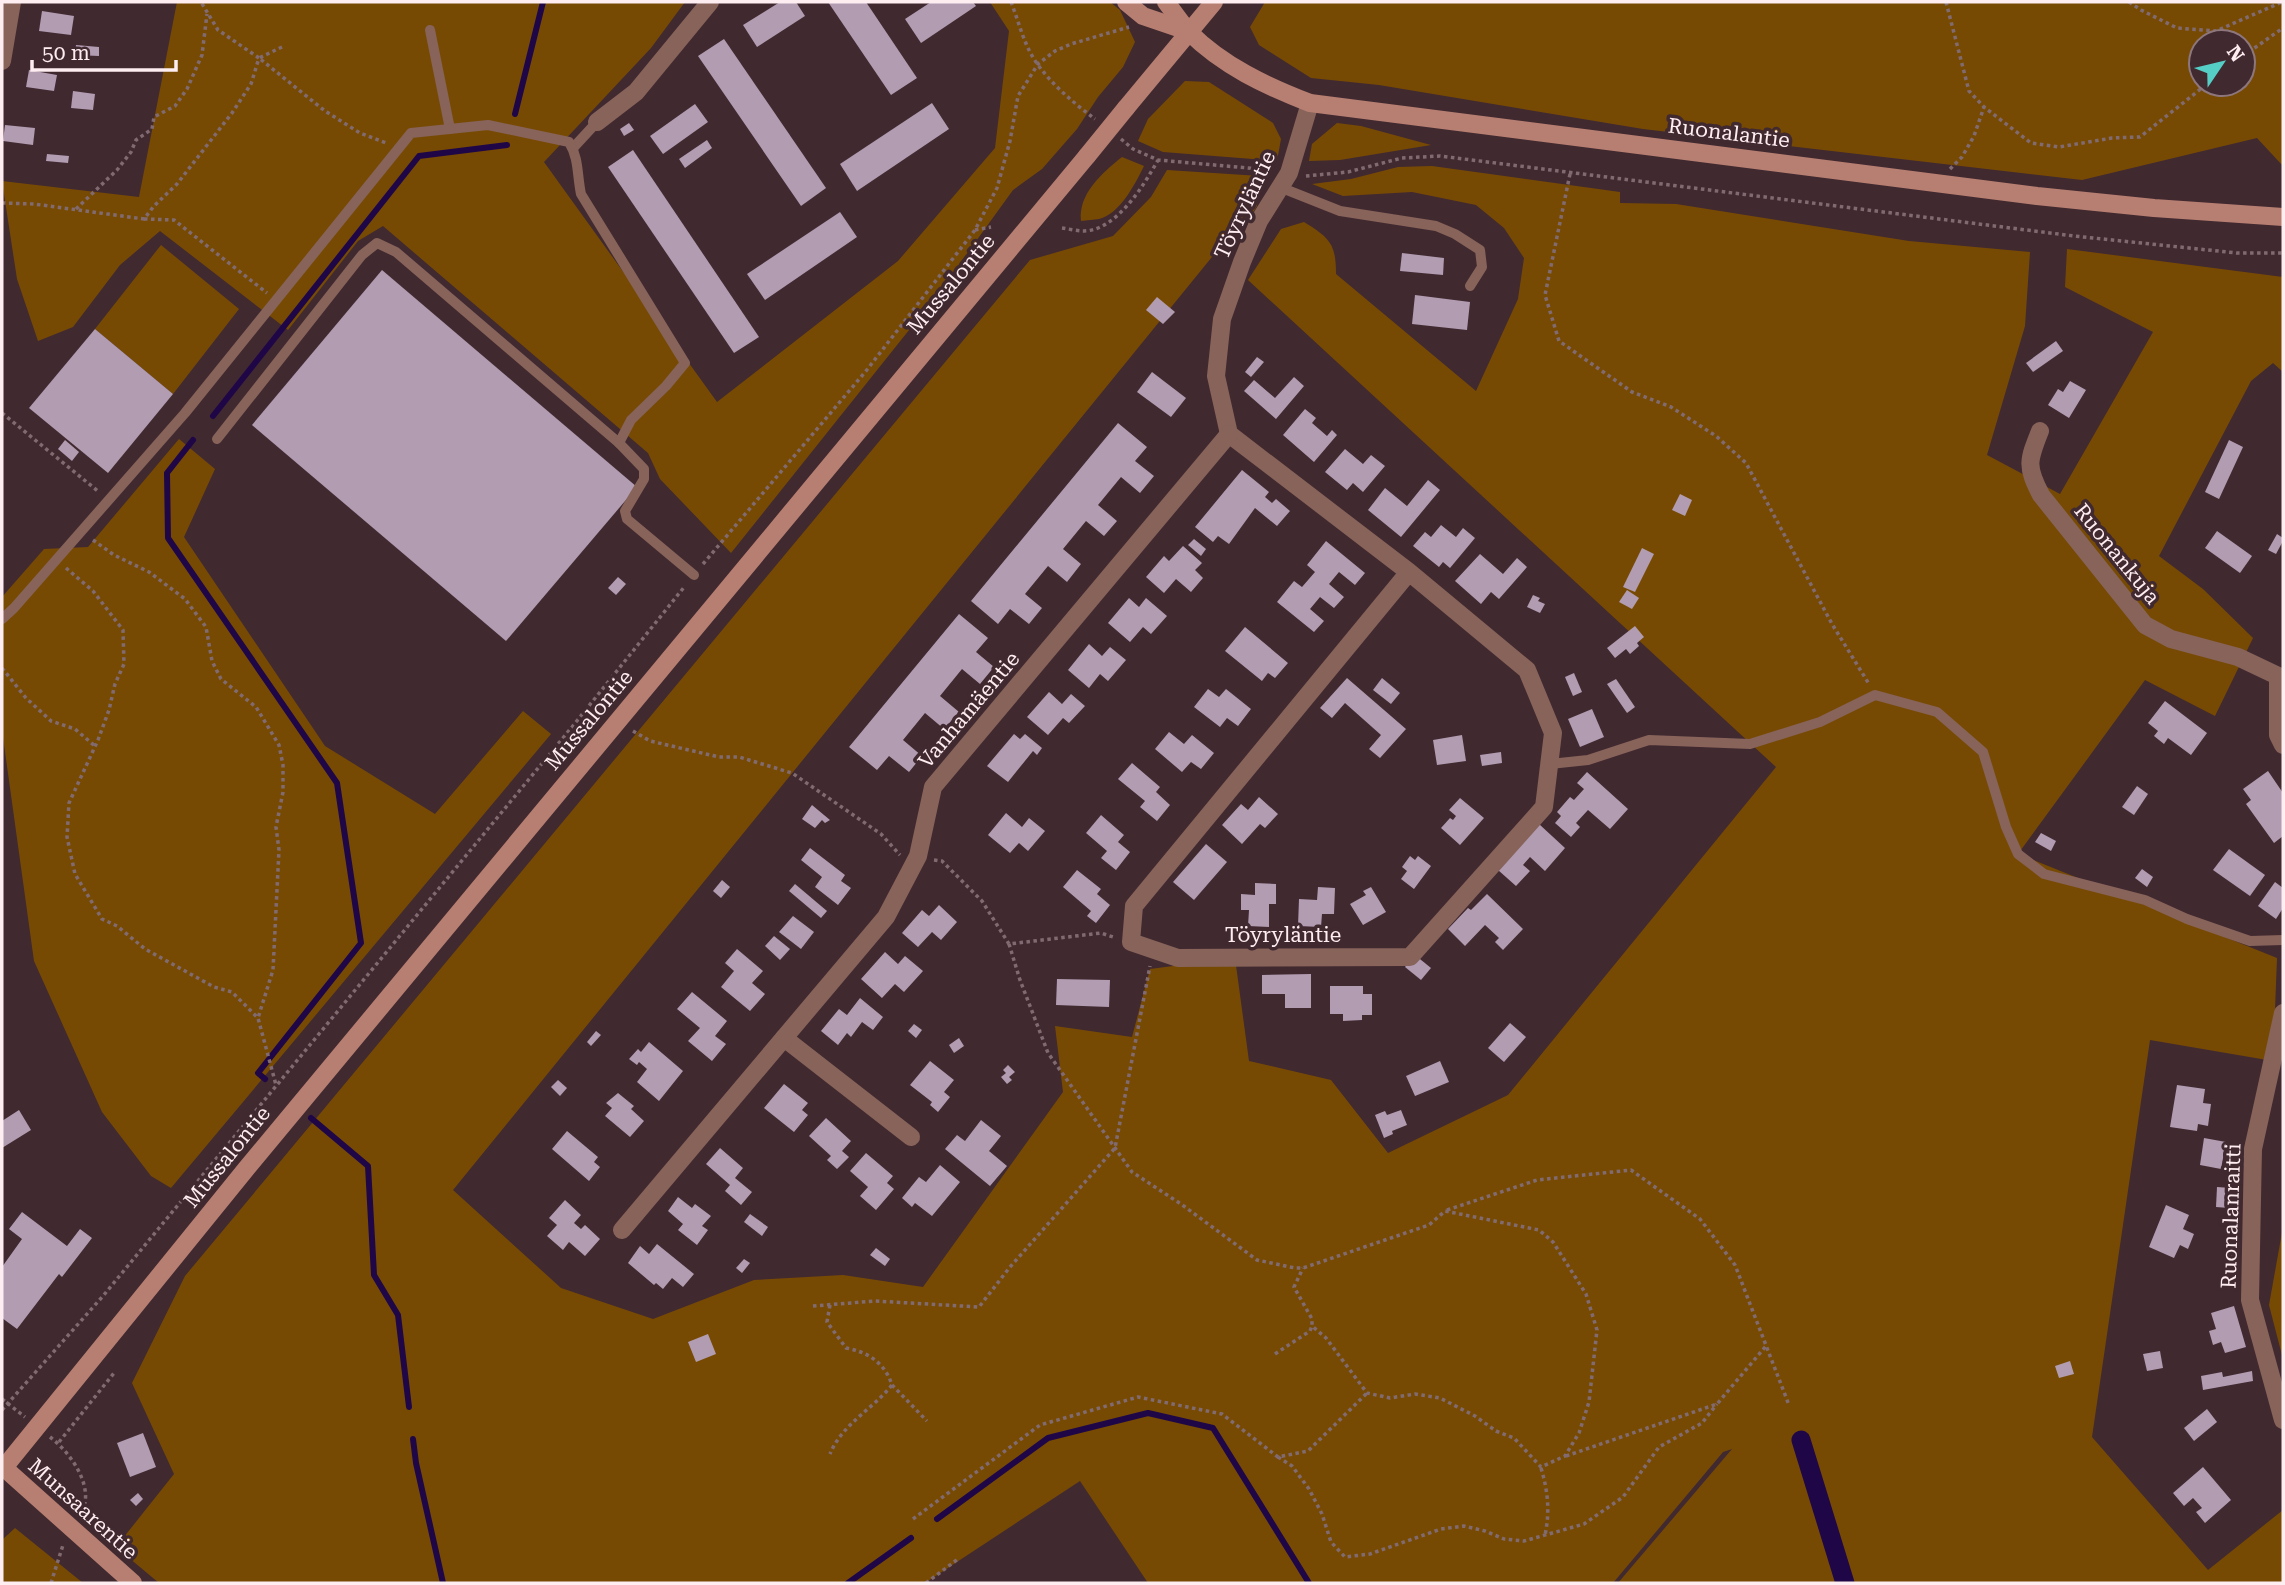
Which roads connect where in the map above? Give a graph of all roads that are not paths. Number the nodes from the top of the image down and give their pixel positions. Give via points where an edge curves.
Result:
1 (12, 2) edge
2 (710, 2) edge
3 (1126, 2) edge
4 (1166, 2) edge
5 (1214, 2) edge
6 (430, 30) dead end
7 (1190, 32) junction
8 (2, 61) edge
9 (1310, 103) junction
10 (597, 122) joint
11 (450, 129) junction
12 (573, 148) junction
13 (1285, 180) junction
14 (2283, 217) edge
15 (1470, 286) dead end
16 (2040, 432) dead end
17 (1229, 434) junction
18 (217, 439) dead end
19 (619, 443) junction
20 (1409, 572) junction
21 (694, 575) road end
22 (2, 619) edge
23 (2283, 745) edge
24 (1550, 764) junction
25 (2283, 940) edge
26 (2283, 1013) edge
27 (784, 1038) junction
28 (911, 1137) dead end
29 (622, 1230) dead end
30 (2283, 1420) edge
31 (2, 1468) edge
32 (133, 1583) edge

1 - 8 street
2 - 10 street via 636,92
3 - 7 main road via 1143,16
4 - 7 main road
5 - 7 main road, Mussalontie
6 - 11 lane
7 - 9 main road, Ruonalantie via 1233,67
7 - 31 main road, Mussalontie, bridge
9 - 13 street, Töyryläntie
9 - 14 main road, Ruonalantie via 1942,184
10 - 12 lane
11 - 12 lane via 488,125 569,142
11 - 22 lane via 411,133 185,413
12 - 19 lane via 581,194 685,363 631,420
13 - 15 lane via 1339,211 1436,226 1455,234 1479,250 1482,267
13 - 17 street, Töyryläntie via 1259,221 1222,319 1216,376
16 - 23 street, Ruonankuja via 2030,473 2041,495 2145,625 2171,639 2238,657 2278,676 2278,735
17 - 20 street, Töyryläntie
17 - 27 street, Vanhamäentie via 933,787 915,861 886,917
18 - 19 lane via 362,254 377,243 396,252
19 - 21 lane via 644,469 644,480 625,510 627,519
20 - 24 street, Töyryläntie via 1527,670 1553,733
20 - 24 street, Töyryläntie via 1134,906 1131,942 1178,958 1410,957 1545,807
24 - 25 lane via 1588,760 1649,740 1750,744 1820,722 1875,695 1937,712 1983,752 2018,854 2044,874 2145,900 2250,942
26 - 30 street, Ruonalanraitti via 2253,1149 2250,1300
27 - 28 street
27 - 29 street, Vanhamäentie
31 - 32 main road, Munsaarentie

